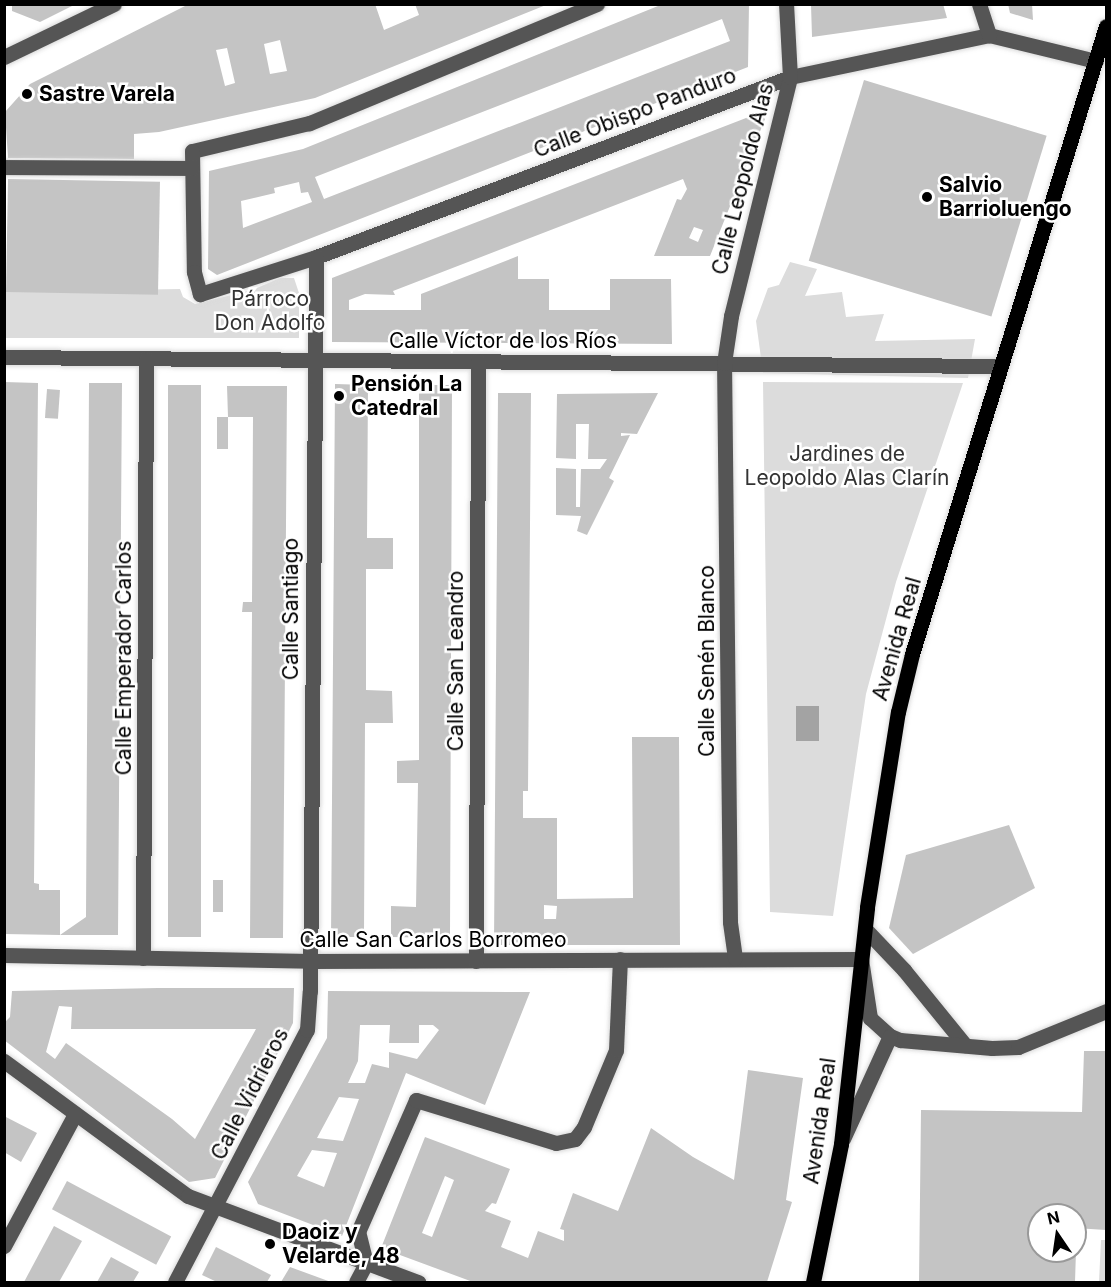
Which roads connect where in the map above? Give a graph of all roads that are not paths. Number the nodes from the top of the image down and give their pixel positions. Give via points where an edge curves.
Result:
1 (114, 4) edge
2 (597, 4) edge
3 (786, 4) edge
4 (979, 4) edge
5 (1107, 26) edge
6 (989, 35) junction
7 (4, 57) edge
8 (1096, 61) junction
9 (790, 77) junction
10 (4, 167) edge
11 (192, 168) junction
12 (316, 257) junction
13 (4, 357) edge
14 (146, 359) junction
15 (313, 360) junction
16 (478, 361) junction
17 (724, 363) junction
18 (1001, 366) junction
19 (865, 929) junction
20 (4, 955) edge
21 (142, 958) junction
22 (735, 958) junction
23 (620, 959) junction
24 (861, 959) junction
25 (310, 961) junction
26 (476, 961) junction
27 (1107, 1011) edge
28 (890, 1036) junction
29 (964, 1045) junction
30 (4, 1061) edge
31 (75, 1114) junction
32 (841, 1144) junction
33 (215, 1206) junction
34 (4, 1246) edge
35 (366, 1263) junction
36 (175, 1282) edge
37 (356, 1282) edge
38 (418, 1282) edge
39 (813, 1282) edge

1 - 7 street
2 - 11 street via 309,123 192,151
3 - 9 street, Calle Leopoldo Alas
4 - 6 street
5 - 8 main road, Avenida Real
6 - 8 street, Calle Obispo Panduro
6 - 9 street, Calle Obispo Panduro
8 - 18 main road, Avenida Real
9 - 12 street, Calle Obispo Panduro
9 - 17 street, Calle Leopoldo Alas via 731,316
10 - 11 street
11 - 12 street, Calle Obispo Panduro via 194,272 201,294
12 - 15 street, Calle Santiago
13 - 14 street, Calle Víctor de los Ríos
14 - 15 street, Calle Víctor de los Ríos
14 - 21 street, Calle Emperador Carlos
15 - 16 street, Calle Víctor de los Ríos
15 - 25 street, Calle Santiago
16 - 17 street, Calle Víctor de los Ríos
16 - 26 street, Calle San Leandro
17 - 18 street, Calle Víctor de los Ríos
17 - 22 street, Calle Senén Blanco via 730,922
18 - 19 main road, Avenida Real via 912,654 898,712
19 - 24 main road, Avenida Real
19 - 29 street via 904,970
20 - 21 street, Calle San Carlos Borromeo
21 - 25 street, Calle San Carlos Borromeo
22 - 23 street, Calle San Carlos Borromeo
22 - 24 street, Calle San Carlos Borromeo
23 - 26 street, Calle San Carlos Borromeo
23 - 35 street via 616,1050 584,1127 575,1139 556,1143 416,1100 358,1232
24 - 28 street via 870,1018
24 - 32 main road, Avenida Real
25 - 26 street, Calle San Carlos Borromeo
25 - 33 street, Calle Vidrieros via 307,1030
27 - 29 street via 1018,1047
28 - 29 street
28 - 32 street
30 - 31 street
31 - 33 street via 188,1196
31 - 34 street
32 - 39 main road, Avenida Real
33 - 35 street
33 - 36 street, Calle Vidrieros
35 - 37 street
35 - 38 street

